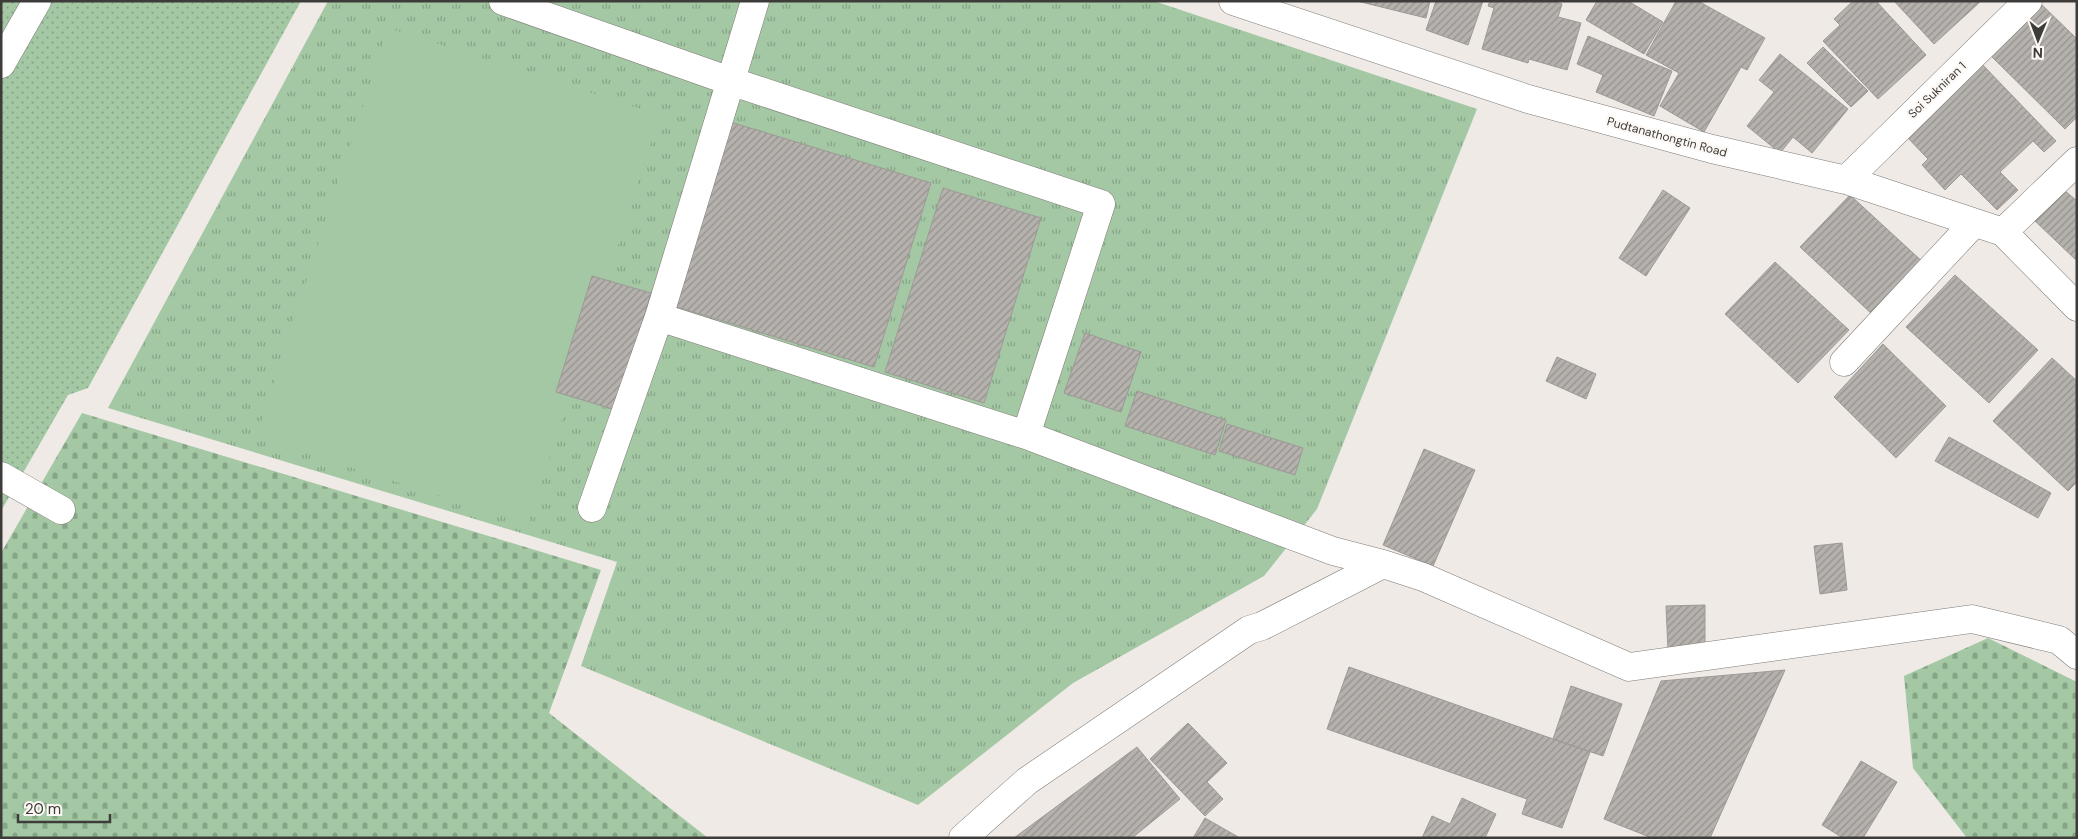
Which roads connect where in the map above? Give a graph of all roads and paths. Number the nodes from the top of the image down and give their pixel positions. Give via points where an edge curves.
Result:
1 (37, 1) edge
2 (503, 1) edge
3 (755, 1) edge
4 (1233, 1) edge
5 (2028, 1) edge
6 (1, 64) edge
7 (730, 81) junction
8 (2077, 161) edge
9 (1846, 180) junction
10 (1974, 223) junction
11 (2003, 232) junction
12 (2077, 307) edge
13 (659, 317) junction
14 (1844, 362) dead end
15 (1026, 435) junction
16 (1, 476) edge
17 (592, 508) dead end
18 (61, 510) dead end
19 (1383, 564) junction
20 (2077, 655) edge
21 (963, 838) edge

1 - 6 street
2 - 7 street
3 - 7 street
4 - 9 street, Pudtanathongtin Road via 1528,99 1712,149
5 - 9 street, Soi Sukniran 1
7 - 13 street
7 - 15 street via 1101,204
8 - 11 street
9 - 10 street, Pudtanathongtin Road
10 - 11 street, Pudtanathongtin Road
10 - 14 street
11 - 12 street, Pudtanathongtin Road
13 - 15 street
13 - 17 street
15 - 19 street via 1333,551
16 - 18 street
19 - 20 street via 1423,577 1629,667 1972,619 2059,640
19 - 21 street via 1249,630 1027,780

